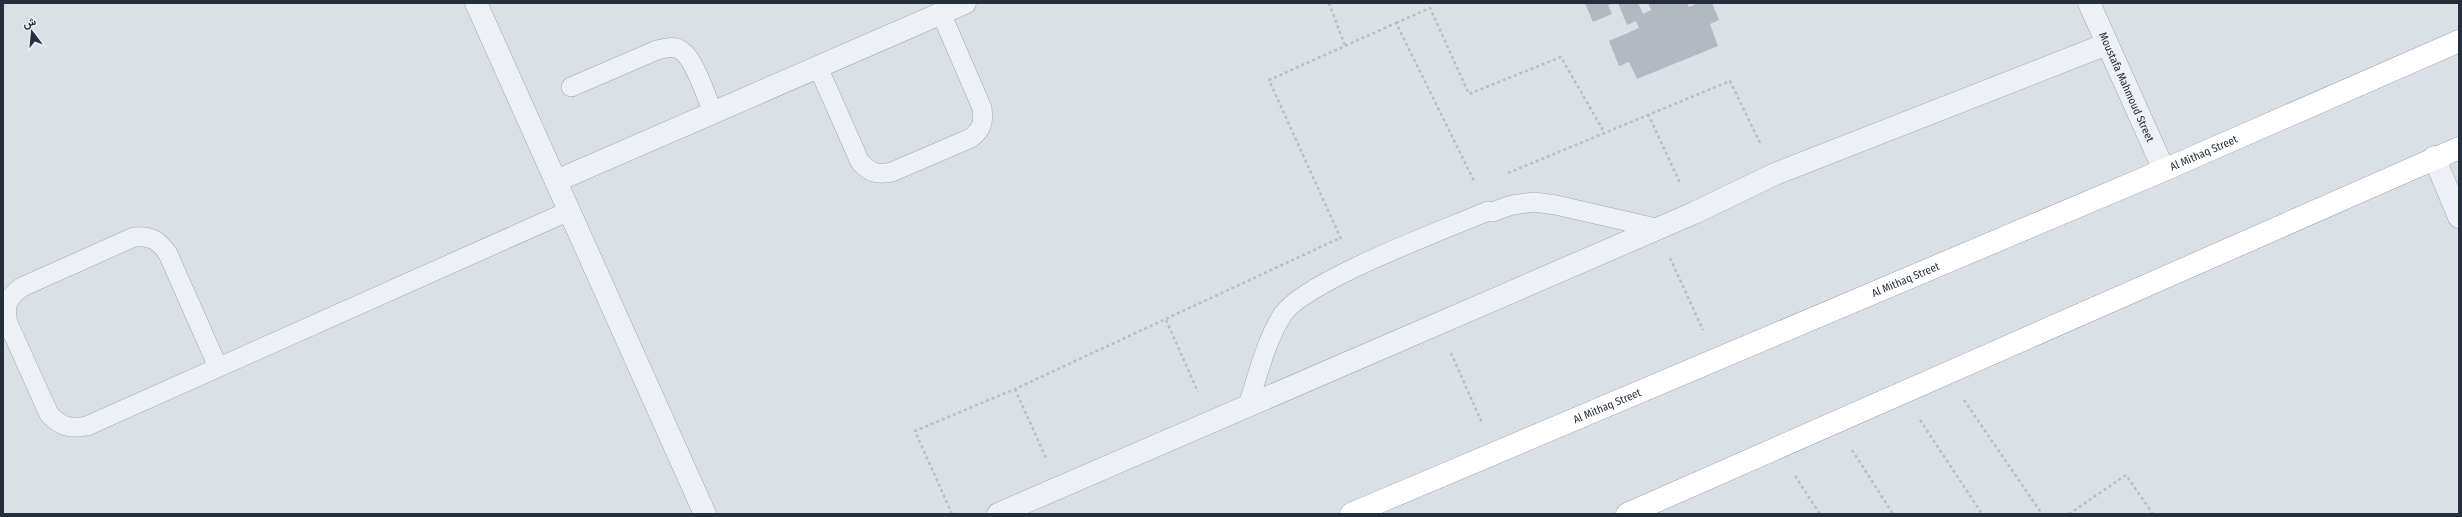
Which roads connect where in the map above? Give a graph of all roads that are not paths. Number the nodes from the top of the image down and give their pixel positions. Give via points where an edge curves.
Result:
1 (476, 3) edge
2 (965, 3) edge
3 (2089, 3) edge
4 (941, 14) junction
5 (2459, 41) edge
6 (2107, 44) junction
7 (818, 67) junction
8 (571, 87) dead end
9 (713, 112) junction
10 (2459, 148) edge
11 (2434, 157) junction
12 (2164, 170) junction
13 (556, 181) junction
14 (569, 211) junction
15 (2459, 216) edge
16 (1656, 228) junction
17 (218, 367) junction
18 (1248, 405) junction
19 (705, 514) edge
20 (998, 514) edge
21 (1351, 514) edge
22 (1627, 514) edge

1 - 13 street
2 - 4 street
3 - 6 street, Moustafa Mahmoud Street
4 - 7 street
4 - 7 lane via 982,108 984,120 980,131 971,138 892,172 880,174 868,171 860,162
5 - 12 main road, Al Mithaq Street
6 - 12 street, Moustafa Mahmoud Street
6 - 16 street via 1775,174 1694,213
7 - 9 street
8 - 9 lane via 657,50 670,47 681,50 690,59
9 - 13 street
10 - 11 main road
11 - 15 street
11 - 22 main road
12 - 21 main road, Al Mithaq Street
13 - 14 street
14 - 17 lane
14 - 19 street
16 - 18 street
16 - 18 lane via 1534,202 1488,211 1354,268 1298,299 1284,313 1274,330
17 - 17 lane via 87,426 72,429 59,424 49,414 8,323 5,309 10,296 22,287 134,237 148,236 161,243 168,254
18 - 20 street

